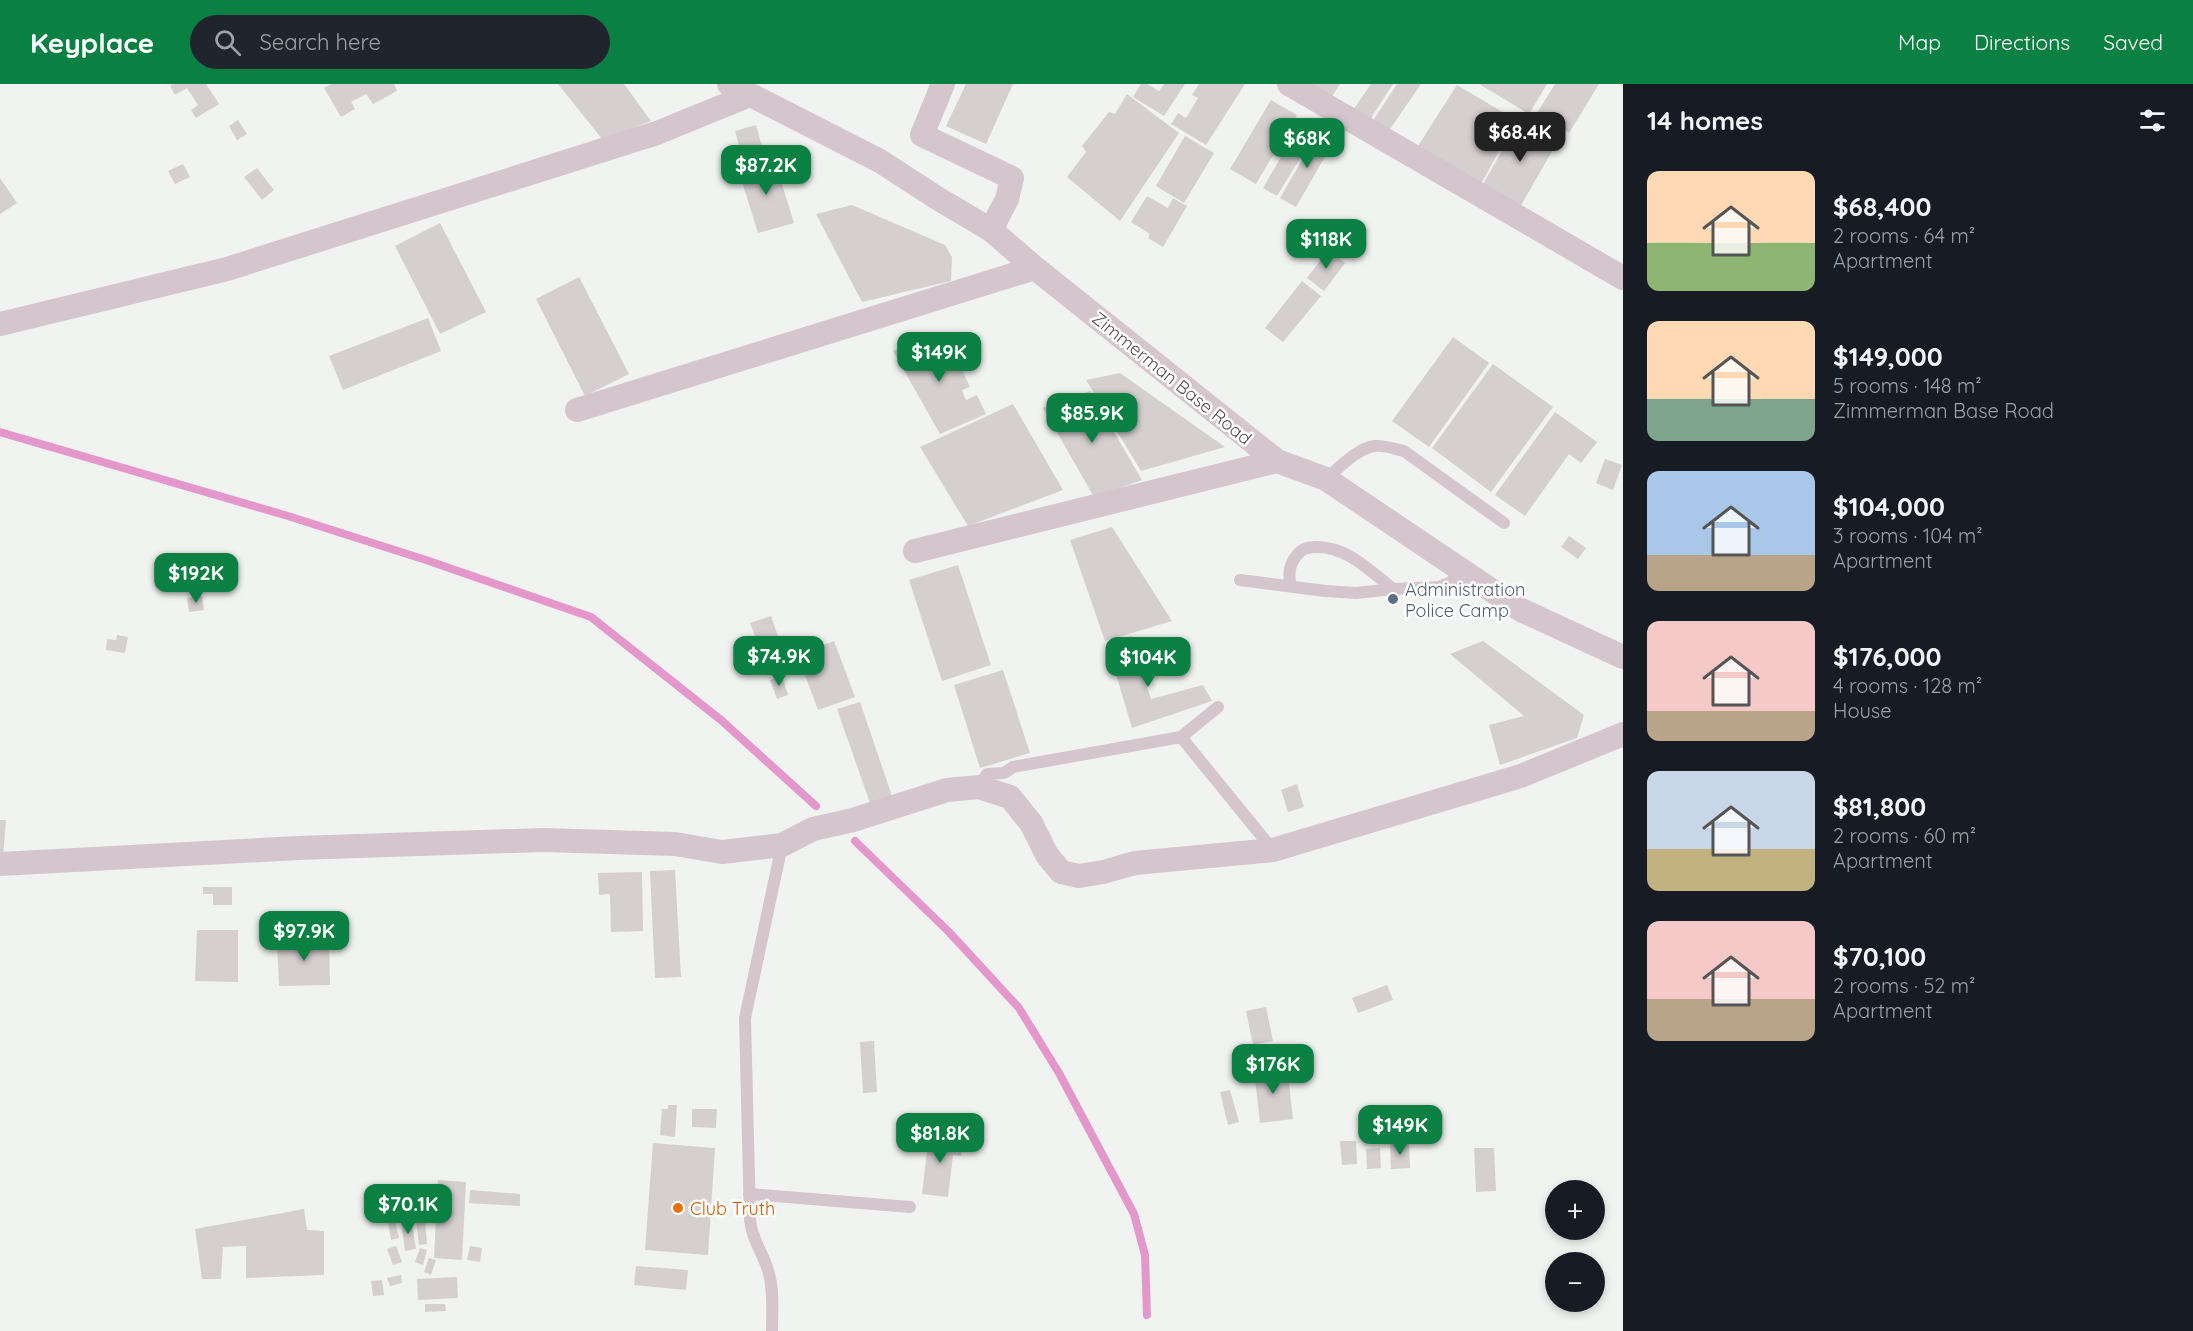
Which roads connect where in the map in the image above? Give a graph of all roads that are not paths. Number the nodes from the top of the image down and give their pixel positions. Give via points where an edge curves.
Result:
1 (943, 84) edge
2 (1289, 84) edge
3 (739, 90) edge
4 (991, 230) junction
5 (1035, 268) junction
6 (1623, 278) edge
7 (0, 324) edge
8 (577, 410) dead end
9 (1277, 461) junction
10 (1326, 478) junction
11 (1504, 523) dead end
12 (915, 552) dead end
13 (1462, 570) junction
14 (1240, 580) dead end
15 (1291, 586) junction
16 (1393, 589) junction
17 (1623, 654) edge
18 (1218, 707) dead end
19 (1623, 734) edge
20 (1181, 737) junction
21 (979, 787) junction
22 (782, 845) junction
23 (1273, 850) junction
24 (0, 864) edge
25 (749, 1194) junction
26 (910, 1207) dead end
27 (772, 1331) edge

1 - 4 street via 922,135 1012,178 1007,199
2 - 6 street
3 - 4 street, Zimmerman Base Road via 880,161
3 - 7 street via 657,134 227,269
4 - 5 street, Zimmerman Base Road
5 - 8 street
5 - 9 street, Zimmerman Base Road
9 - 10 street, Zimmerman Base Road
9 - 12 street
10 - 11 lane via 1374,446 1404,451
10 - 13 street, Zimmerman Base Road
13 - 16 lane via 1451,582 1439,587
13 - 17 street, Zimmerman Base Road via 1521,610
14 - 15 lane
15 - 16 lane via 1356,593
15 - 16 lane via 1290,568 1299,552 1322,547 1348,554
18 - 20 lane
19 - 23 street via 1521,776
20 - 21 lane via 1013,767 1004,773 987,774
20 - 23 lane
21 - 22 street via 947,790 813,829
21 - 23 street via 1010,797 1061,872 1079,876 1135,862
22 - 24 street via 722,852 675,844 544,840
22 - 25 lane via 745,1018
25 - 26 lane
25 - 27 lane via 752,1237 769,1272 772,1288

